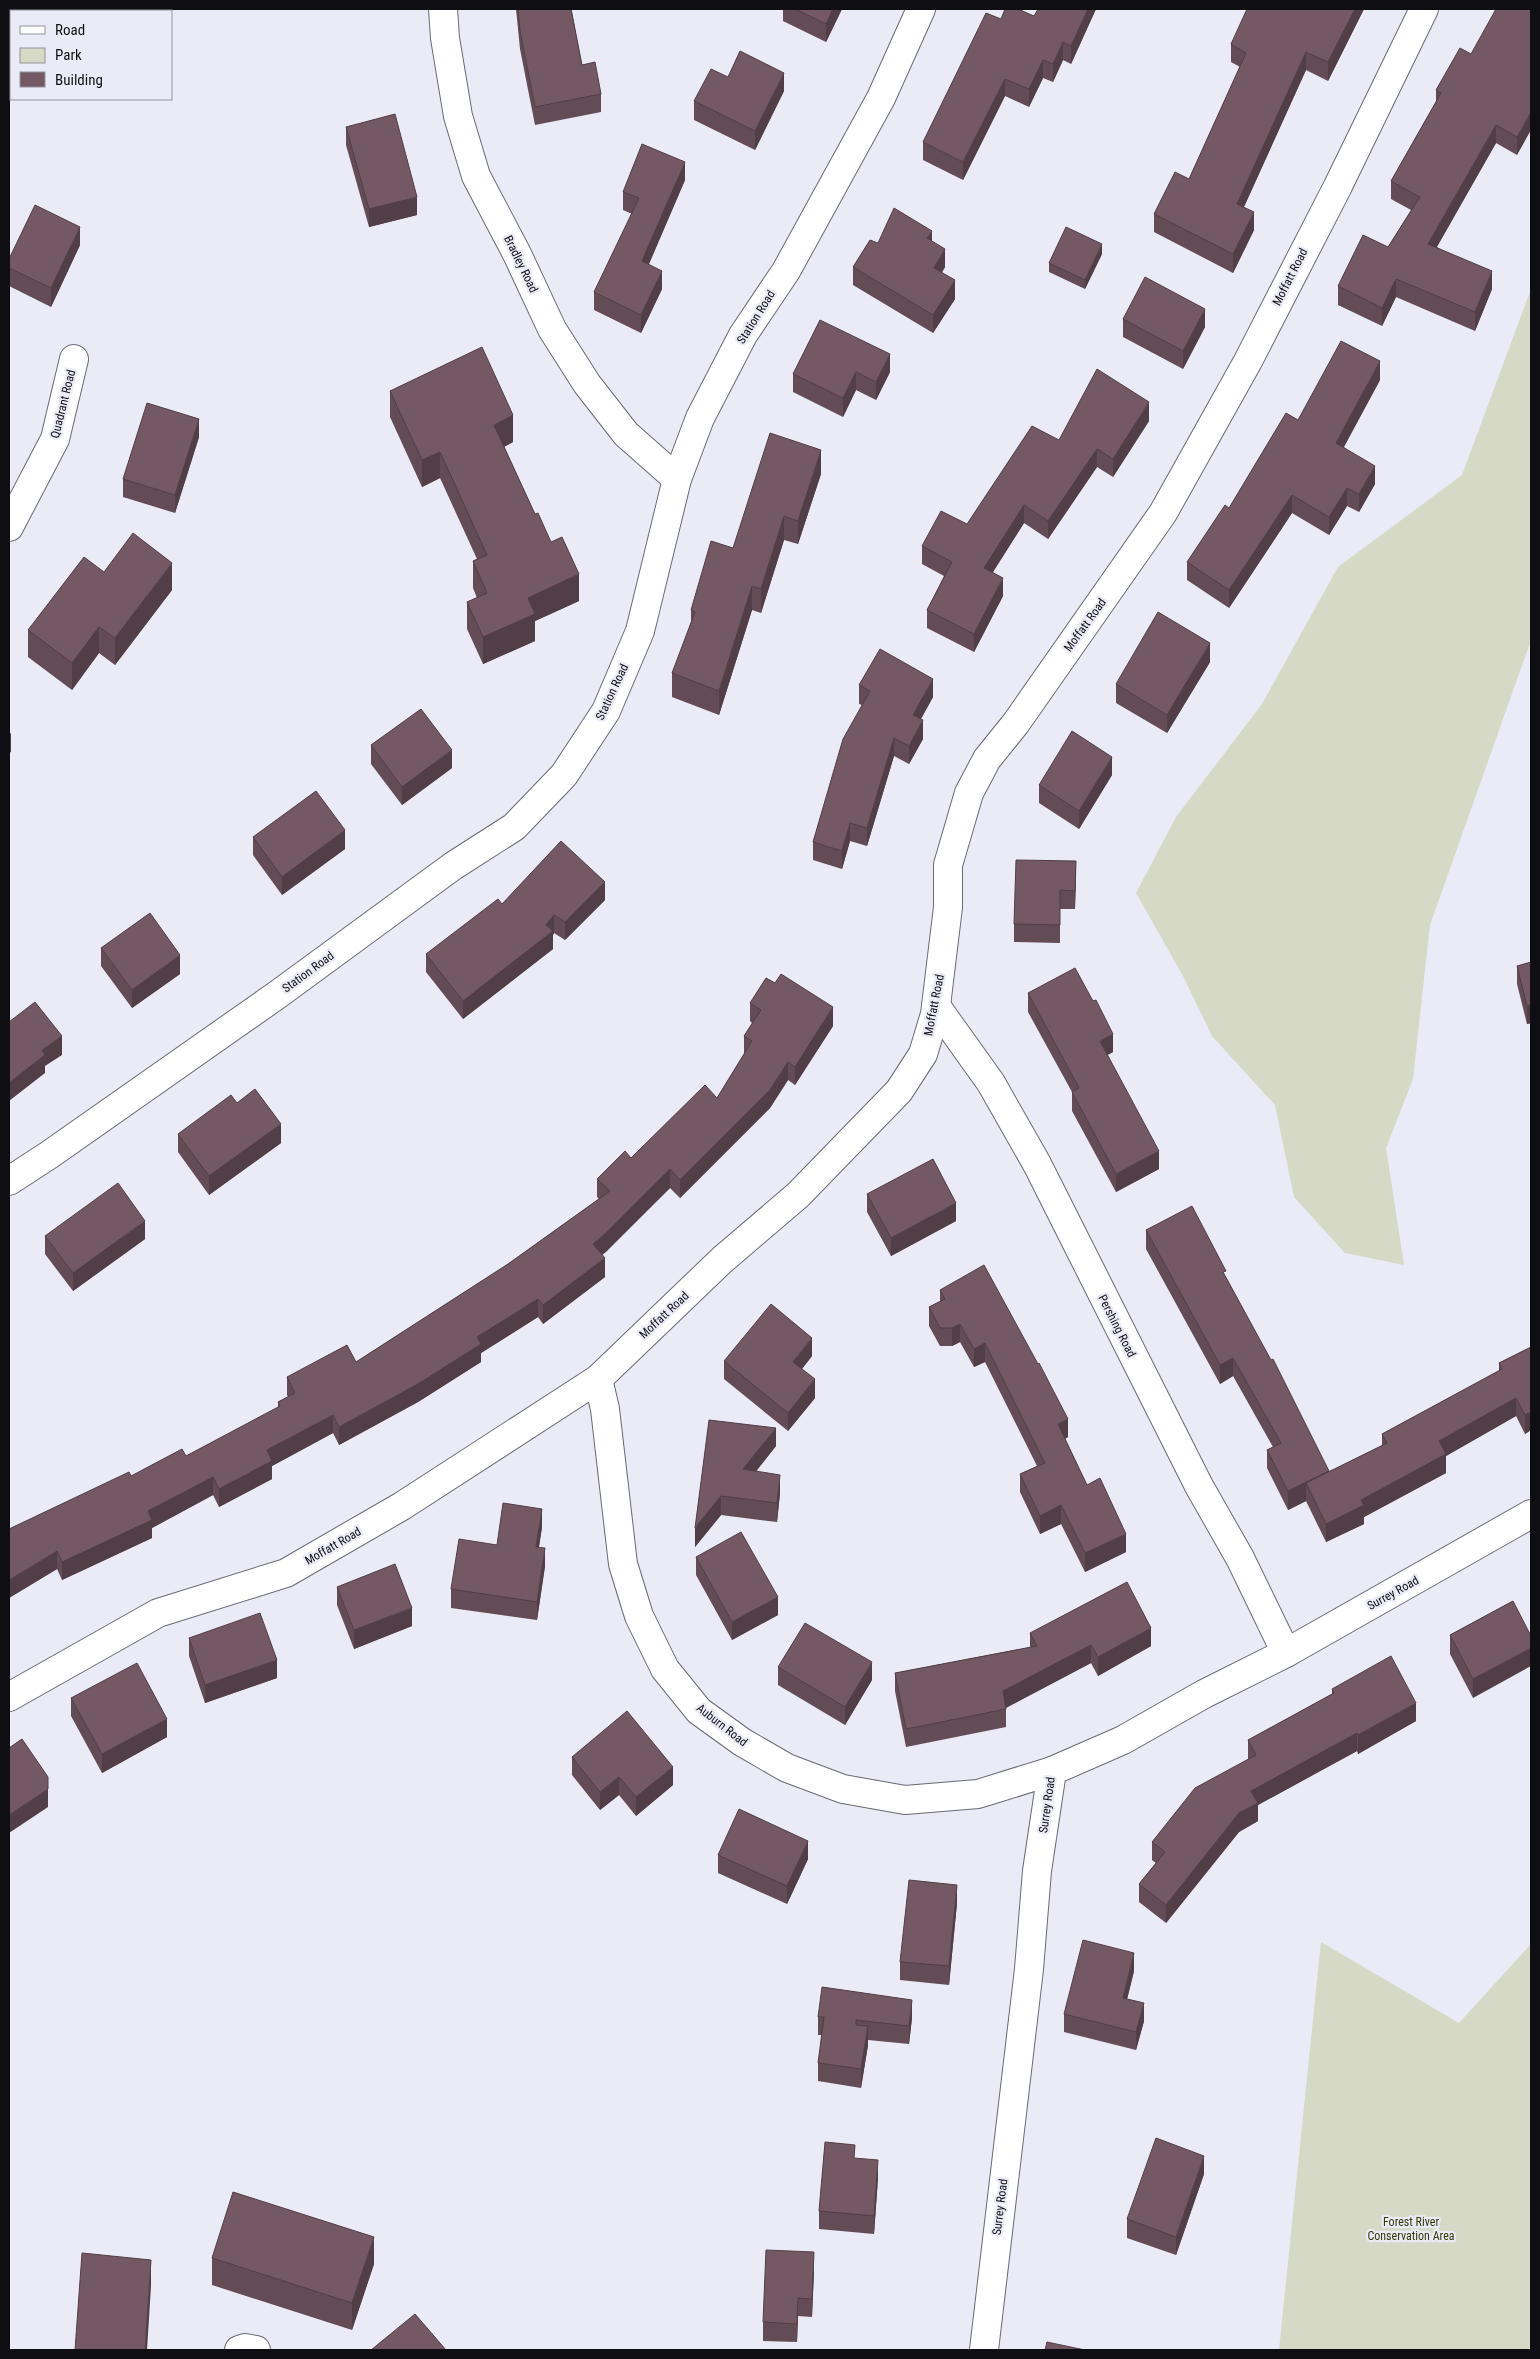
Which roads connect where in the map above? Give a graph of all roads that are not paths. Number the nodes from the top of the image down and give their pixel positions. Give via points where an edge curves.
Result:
1 (443, 9) edge
2 (921, 9) edge
3 (1424, 9) edge
4 (74, 359) dead end
5 (677, 479) junction
6 (9, 527) edge
7 (936, 1006) junction
8 (9, 1180) edge
9 (598, 1379) junction
10 (1531, 1514) edge
11 (1286, 1653) junction
12 (9, 1697) edge
13 (1052, 1771) junction
14 (240, 2350) edge
15 (256, 2350) edge
16 (984, 2350) edge

1 - 5 street, Bradley Road via 458,116 476,176 552,329 587,384 626,434
2 - 5 street, Station Road via 881,98 786,270 743,335 704,409
3 - 7 street, Moffatt Road via 1248,361 1163,513 1016,723 987,758 969,793 948,865 948,907
4 - 6 street, Quadrant Road via 55,439
5 - 8 street, Station Road via 640,631 606,711 564,775 514,827 453,866 49,1156
7 - 9 street, Moffatt Road via 924,1054 899,1091 798,1195 722,1260
7 - 11 street, Pershing Road via 991,1083 1037,1164
9 - 12 street, Moffatt Road via 402,1506 286,1573 158,1613
9 - 13 street, Auburn Road via 605,1409 623,1564 639,1616 665,1668 699,1711 742,1742 787,1768 843,1789 905,1800 978,1794
10 - 11 street, Surrey Road
11 - 13 street, Surrey Road via 1123,1740
13 - 16 street, Surrey Road via 1037,1871 1029,1969
14 - 15 street

